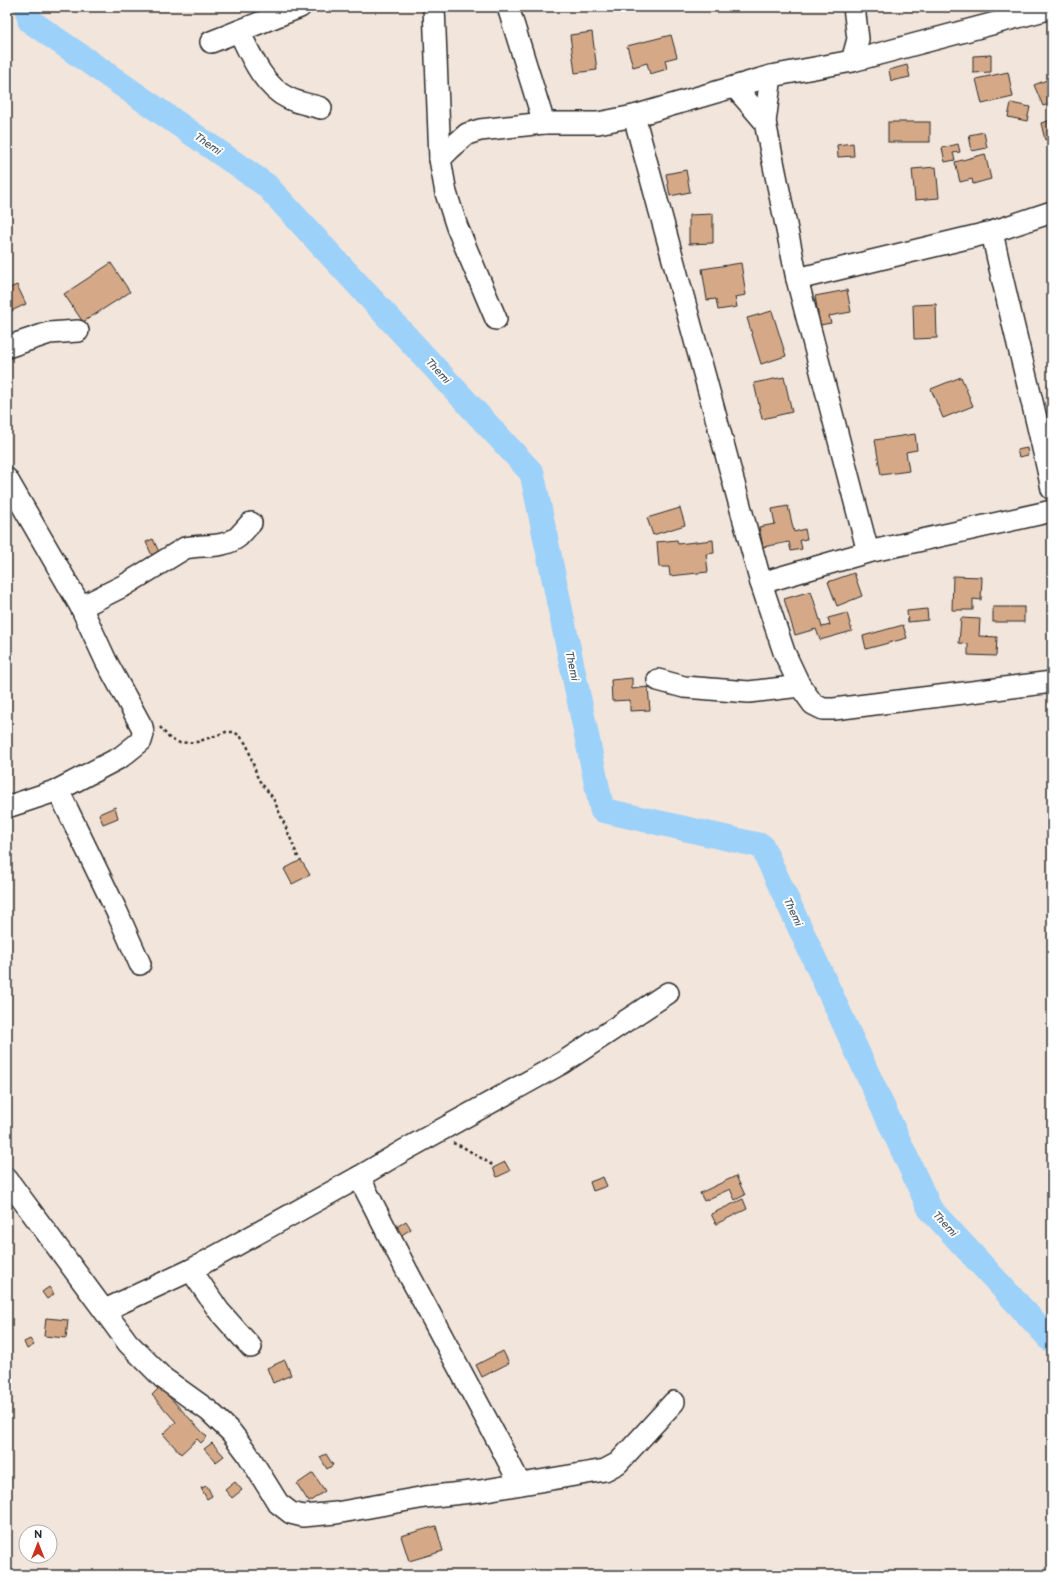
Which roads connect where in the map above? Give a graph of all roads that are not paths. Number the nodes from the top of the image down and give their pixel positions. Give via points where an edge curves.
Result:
1 (257, 7) edge
2 (300, 7) edge
3 (434, 7) edge
4 (508, 7) edge
5 (854, 7) edge
6 (1052, 8) edge
7 (276, 16) junction
8 (239, 31) junction
9 (858, 39) junction
10 (211, 42) dead end
11 (886, 52) junction
12 (852, 61) junction
13 (772, 76) junction
14 (735, 87) junction
15 (321, 108) dead end
16 (634, 116) junction
17 (439, 120) junction
18 (764, 122) junction
19 (544, 123) junction
20 (467, 134) junction
21 (440, 160) junction
22 (1052, 212) edge
23 (992, 232) junction
24 (797, 279) junction
25 (496, 319) dead end
26 (78, 331) dead end
27 (7, 347) edge
28 (7, 479) edge
29 (1052, 489) edge
30 (1052, 511) edge
31 (251, 523) dead end
32 (868, 552) junction
33 (761, 583) junction
34 (81, 607) junction
35 (658, 680) dead end
36 (1052, 682) edge
37 (800, 686) junction
38 (58, 790) junction
39 (7, 807) edge
40 (140, 964) dead end
41 (668, 993) dead end
42 (359, 1177) junction
43 (7, 1179) edge
44 (191, 1270) junction
45 (105, 1310) junction
46 (251, 1347) dead end
47 (674, 1402) dead end
48 (520, 1484) junction

1 - 7 street
2 - 7 street
3 - 17 street
4 - 19 street
5 - 9 street
6 - 11 street
7 - 8 street
8 - 10 street
8 - 15 street via 256,67 271,85 288,98
9 - 11 street
9 - 12 street
11 - 12 street
12 - 13 street
13 - 14 street
13 - 18 street
14 - 16 street
14 - 18 street
16 - 19 street via 598,123
16 - 33 street
17 - 20 street
17 - 21 street
18 - 24 street
19 - 20 street via 480,130
20 - 21 street
21 - 25 street via 446,193 457,227
22 - 23 street
23 - 24 street
23 - 29 street
24 - 32 street
26 - 27 street via 50,333
28 - 34 street
30 - 32 street
31 - 34 street via 237,537 226,543 185,548 125,585
32 - 33 street
33 - 37 street via 784,652
34 - 38 street via 106,661 142,727 143,734 141,741 121,757
35 - 37 street via 684,687 749,692
36 - 37 street via 834,709 823,709 813,704
38 - 39 street
38 - 40 street
41 - 42 street via 562,1063
42 - 44 street
42 - 48 street
43 - 45 street
44 - 45 street
44 - 46 street via 219,1311
45 - 48 street via 128,1343 163,1378 209,1411 231,1432 260,1472 278,1503 291,1513 303,1516 336,1513
47 - 48 street via 618,1463 605,1470

